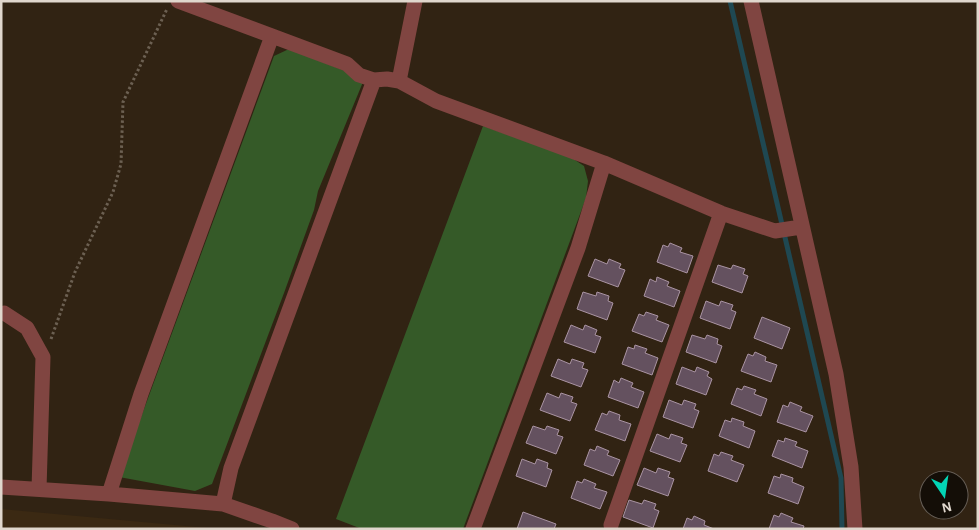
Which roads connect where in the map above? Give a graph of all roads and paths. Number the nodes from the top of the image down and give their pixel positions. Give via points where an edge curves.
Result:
1 (170, 1) edge
2 (178, 1) edge
3 (416, 1) edge
4 (751, 1) edge
5 (272, 36) junction
6 (374, 80) junction
7 (399, 81) junction
8 (604, 163) junction
9 (721, 213) junction
10 (798, 227) junction
11 (4, 313) dead end
12 (43, 357) junction
13 (1, 487) edge
14 (39, 489) junction
15 (109, 494) junction
16 (223, 504) junction
17 (610, 525) dead end
18 (292, 529) edge
19 (473, 529) edge
20 (855, 529) edge

1 - 12 path via 123,102 120,164 113,192 75,272
2 - 5 street
3 - 7 street
4 - 10 street
5 - 6 street via 347,64 359,75
5 - 15 street via 144,385
6 - 7 street
6 - 16 street via 231,468
7 - 8 street via 436,101
8 - 9 street
8 - 19 street via 578,248
9 - 10 street via 774,230
9 - 17 street
10 - 20 street via 836,374 851,467
11 - 12 street via 27,328
12 - 14 street
13 - 14 street
14 - 15 street
15 - 16 street
16 - 18 street

